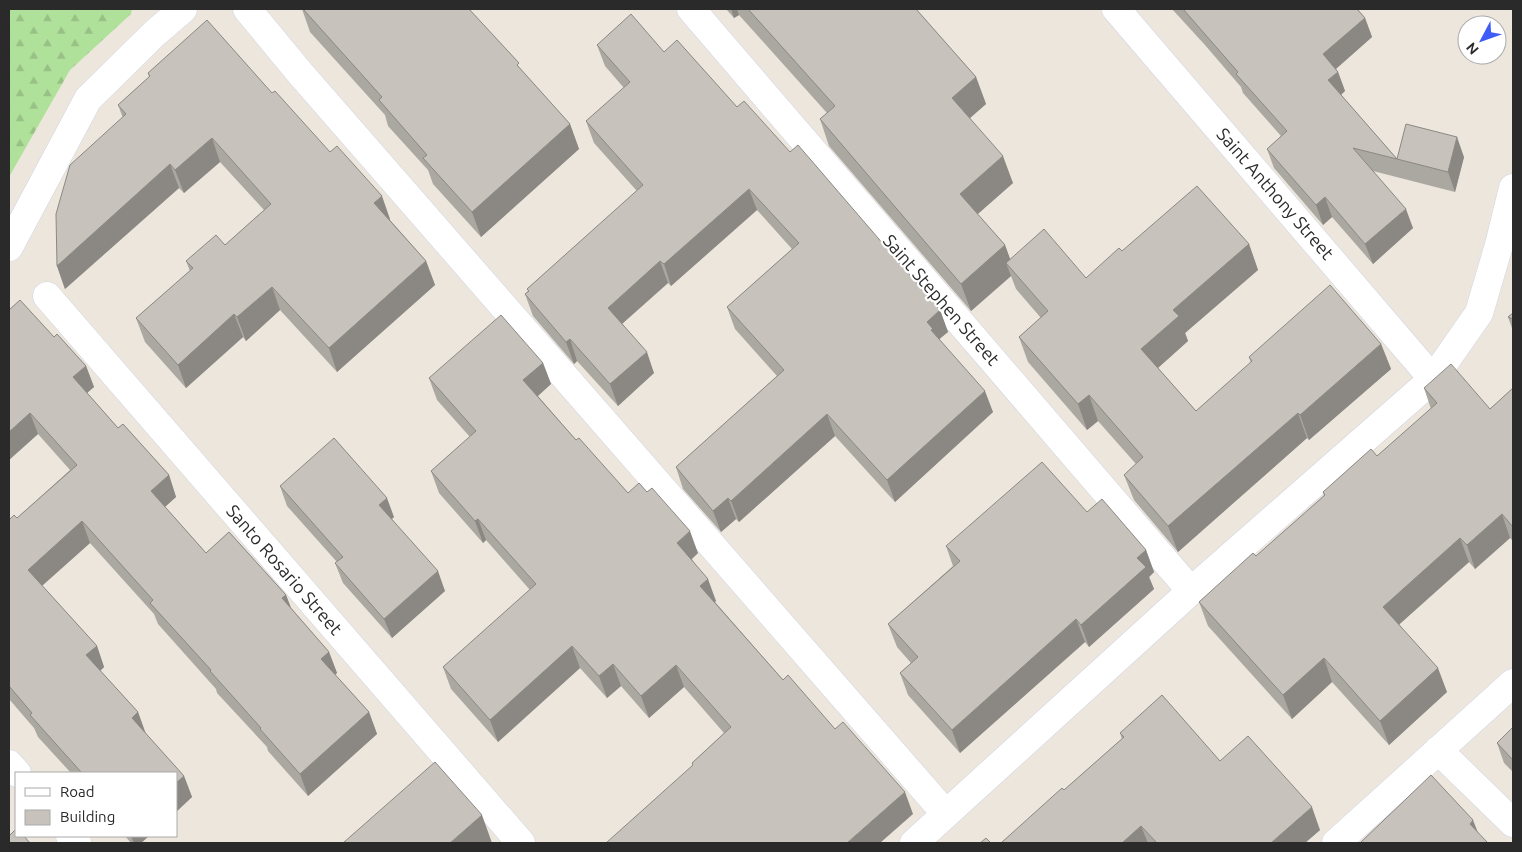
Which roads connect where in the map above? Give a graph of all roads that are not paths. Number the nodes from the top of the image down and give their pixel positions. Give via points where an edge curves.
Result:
1 (183, 9) edge
2 (246, 9) edge
3 (691, 9) edge
4 (1116, 9) edge
5 (1513, 188) edge
6 (9, 247) edge
7 (1506, 248) edge
8 (48, 296) dead end
9 (1433, 379) junction
10 (1191, 591) junction
11 (1513, 683) edge
12 (1438, 750) junction
13 (946, 814) junction
14 (1513, 823) edge
15 (521, 843) edge
16 (914, 843) edge
17 (1336, 843) edge

1 - 6 street via 88,99
2 - 13 street
3 - 10 street, Saint Stephen Street
4 - 9 street, Saint Anthony Street
5 - 7 street
7 - 9 street via 1479,313
8 - 15 street, Santo Rosario Street
9 - 10 street
10 - 13 street
11 - 12 street
12 - 14 street
12 - 17 street
13 - 16 street

